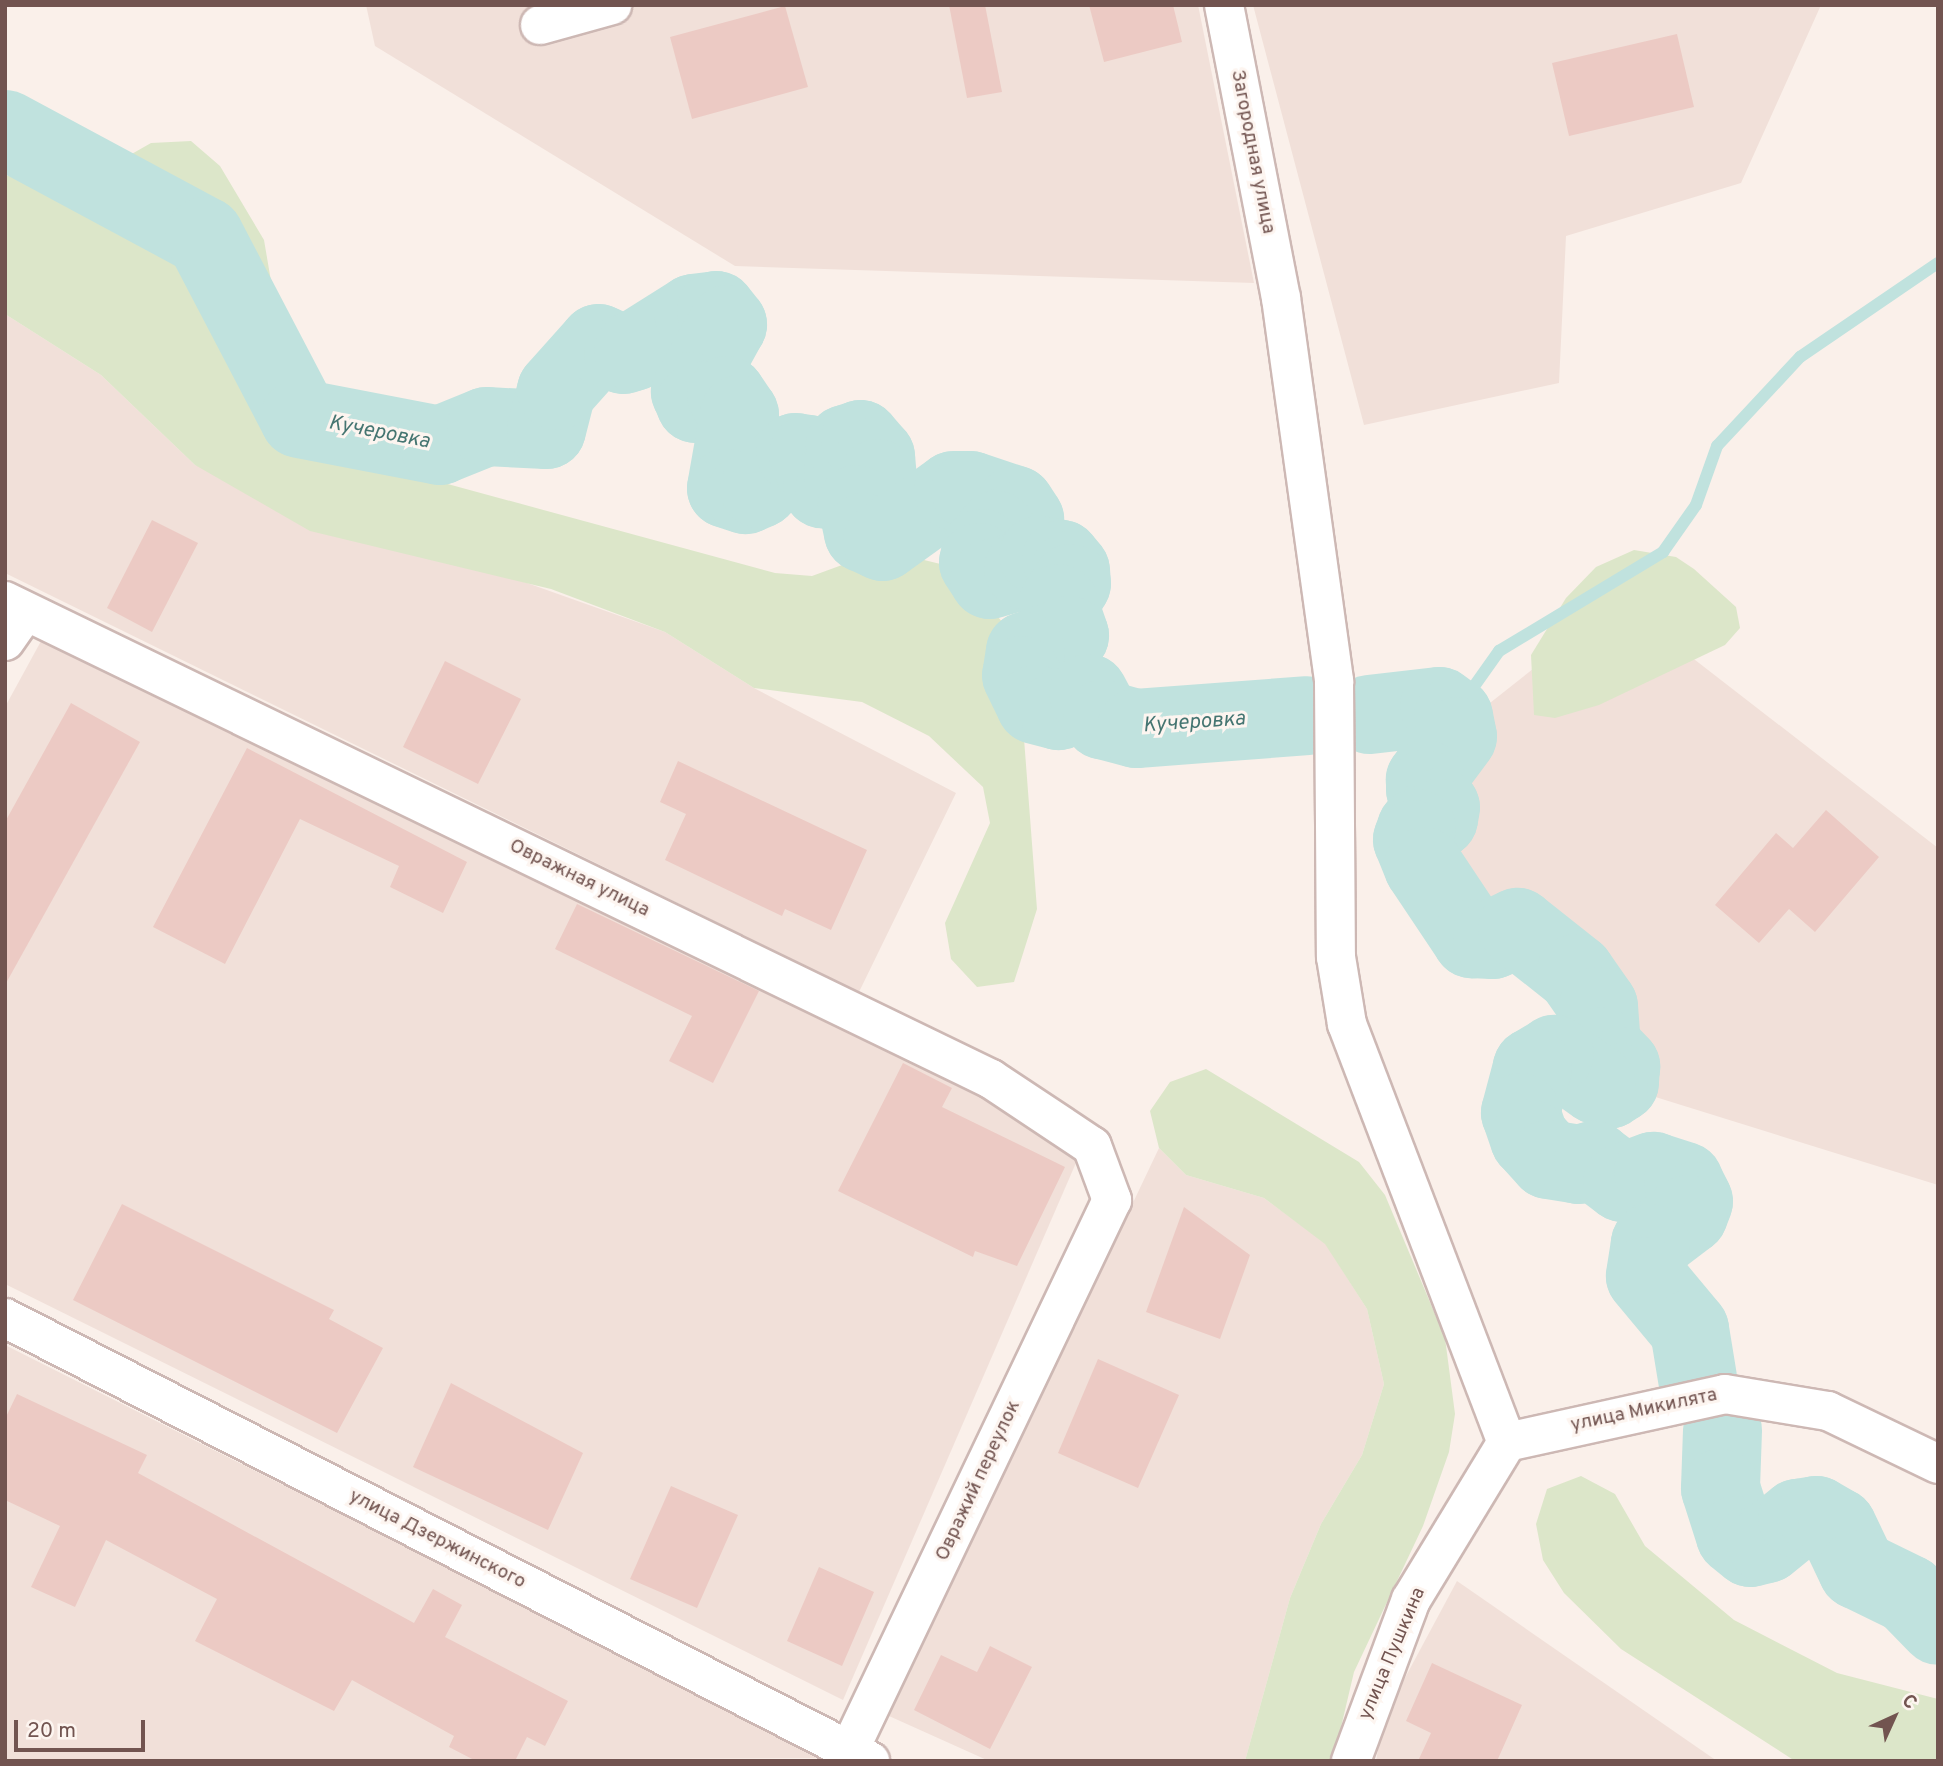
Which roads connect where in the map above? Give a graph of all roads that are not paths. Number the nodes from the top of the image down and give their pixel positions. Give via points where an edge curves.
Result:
1 (612, 5) edge
2 (1224, 5) edge
3 (540, 25) dead end
4 (12, 618) edge
5 (1112, 1200) joint
6 (5, 1318) edge
7 (1507, 1442) junction
8 (1938, 1464) edge
9 (855, 1758) edge
10 (1351, 1761) edge

1 - 3 street
2 - 7 street, Загородная улица via 1281,298 1334,681 1336,957 1347,1024
4 - 5 street, Овражная улица via 991,1079 1093,1146
5 - 9 street, Овражий переулок
6 - 9 street, улица Дзержинского
7 - 8 street, улица Микилята via 1726,1394 1828,1411
7 - 10 street, улица Пушкина via 1411,1600

